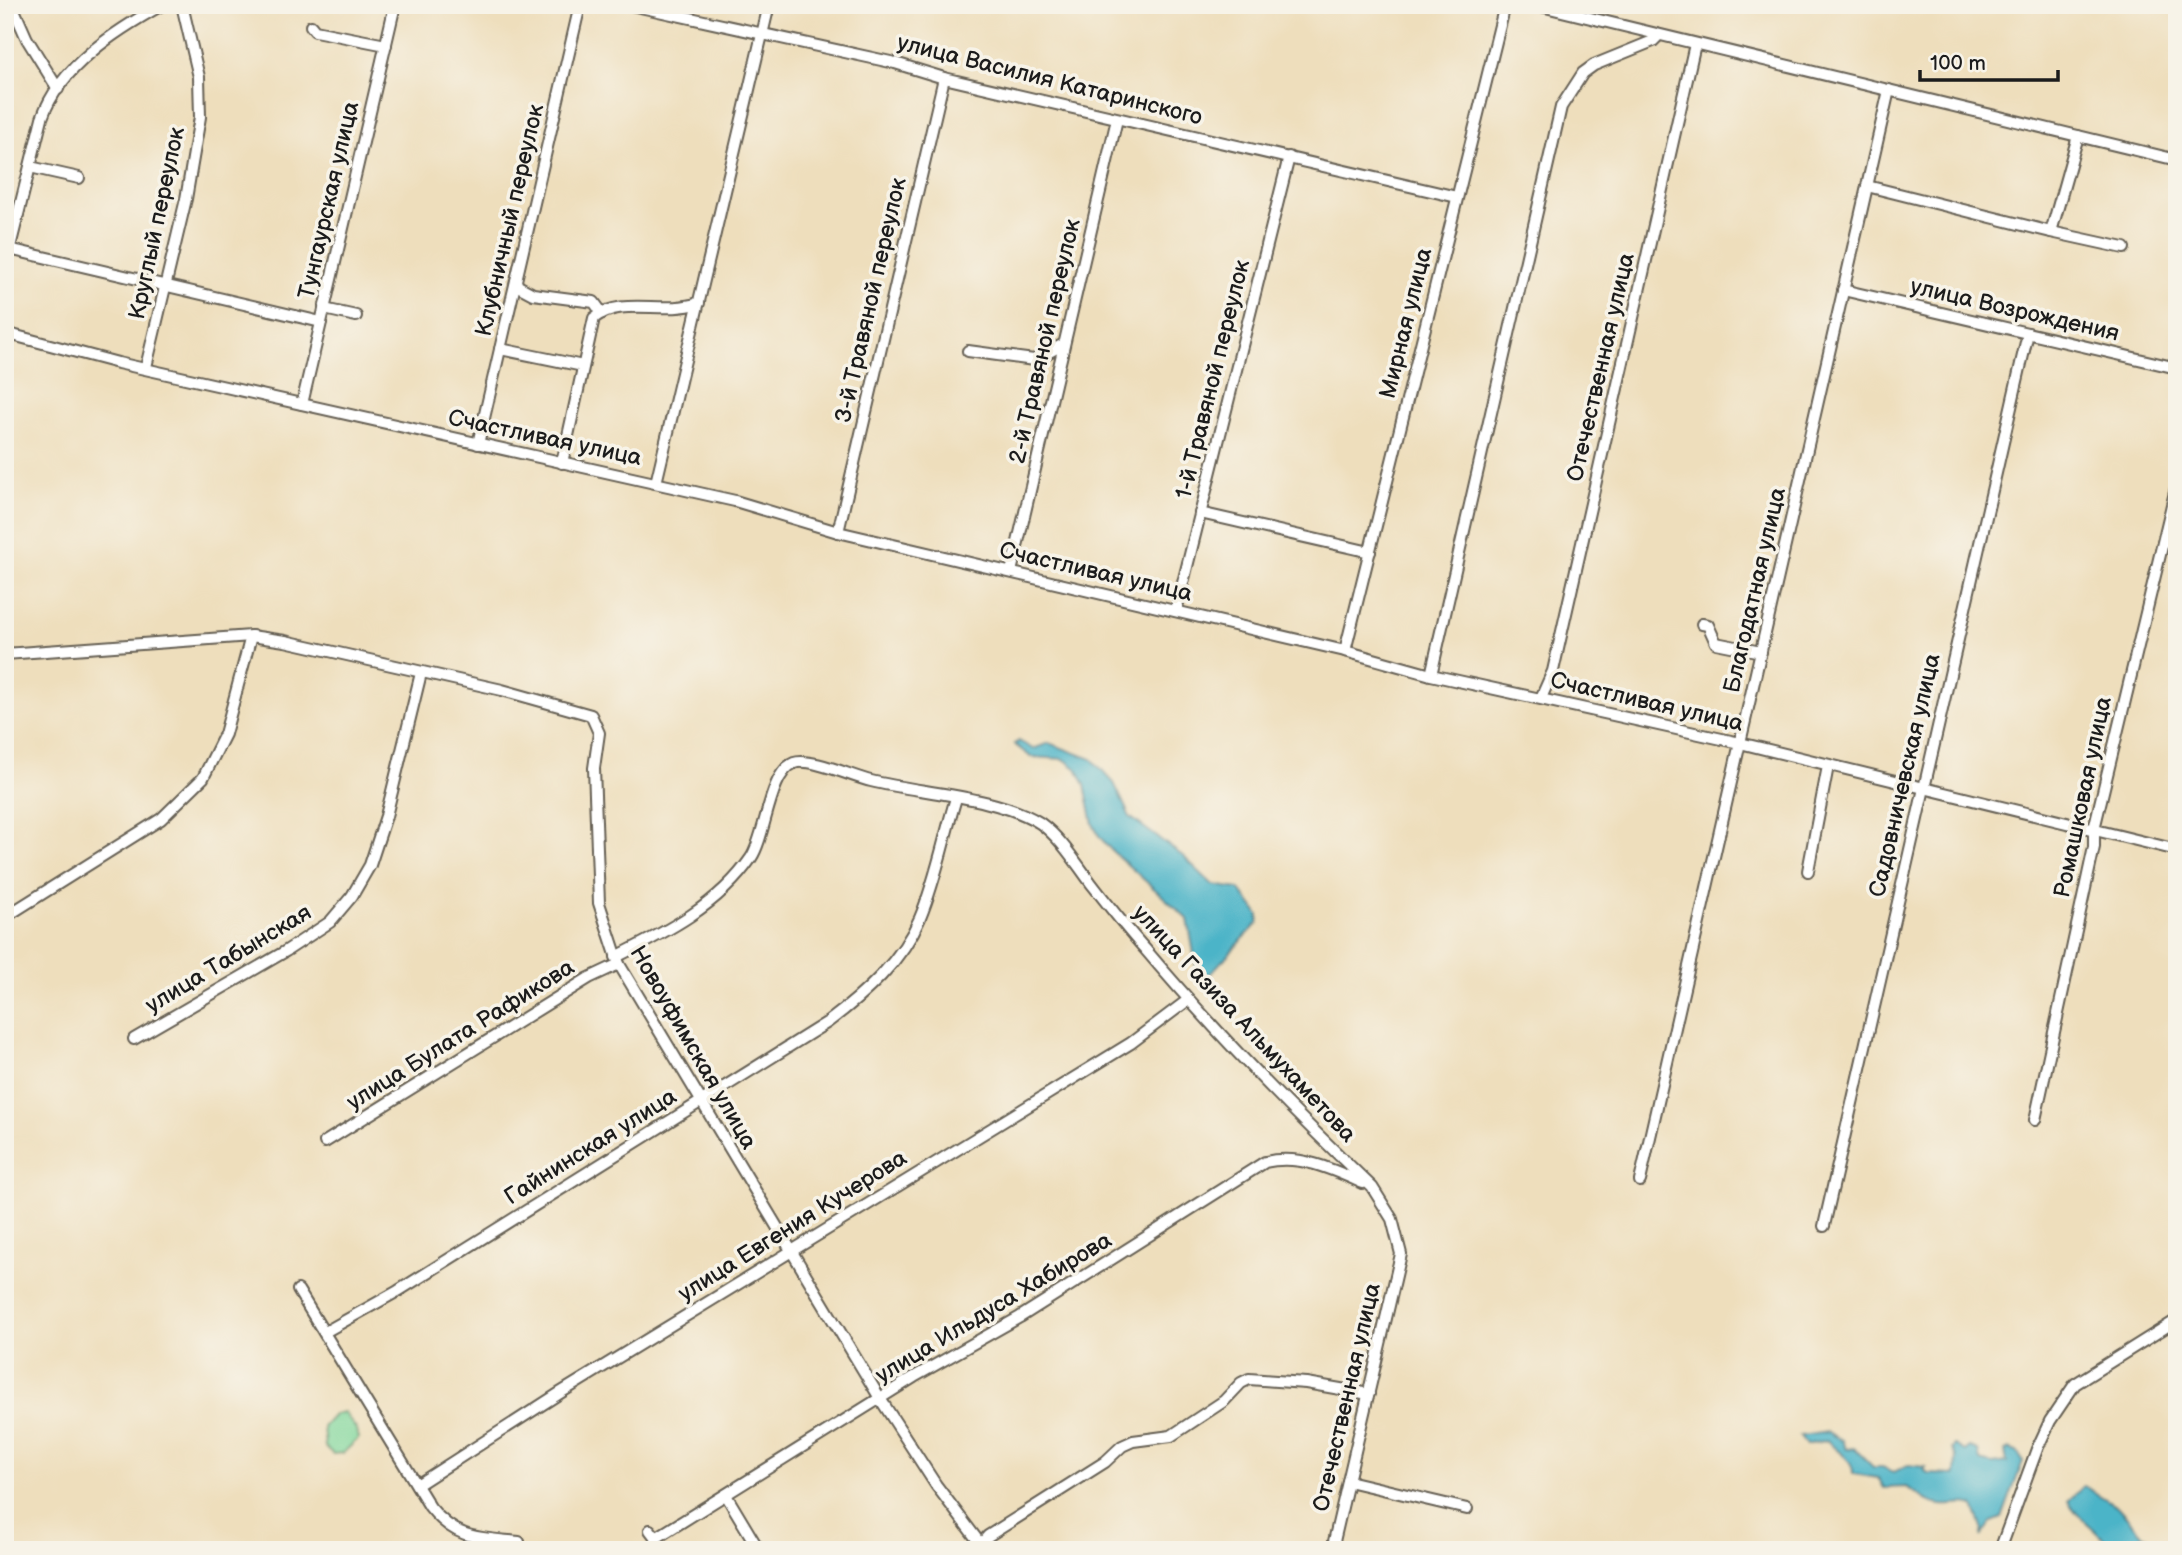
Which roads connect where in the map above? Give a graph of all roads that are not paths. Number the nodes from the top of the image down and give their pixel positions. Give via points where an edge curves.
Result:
1 (12, 5) edge
2 (162, 5) edge
3 (182, 5) edge
4 (395, 5) edge
5 (580, 5) edge
6 (631, 5) edge
7 (769, 5) edge
8 (1505, 5) edge
9 (1537, 5) edge
10 (655, 8) edge
11 (310, 26) dead end
12 (762, 33) junction
13 (1658, 36) junction
14 (1695, 44) junction
15 (386, 45) junction
16 (944, 78) junction
17 (58, 89) junction
18 (1889, 90) junction
19 (1117, 119) junction
20 (2078, 136) junction
21 (1289, 157) junction
22 (2177, 160) edge
23 (30, 167) junction
24 (79, 178) dead end
25 (1867, 186) junction
26 (1457, 197) junction
27 (2051, 232) junction
28 (2124, 248) dead end
29 (9, 249) junction
30 (5, 267) edge
31 (516, 281) junction
32 (166, 285) junction
33 (1843, 290) junction
34 (699, 303) junction
35 (324, 309) junction
36 (602, 313) junction
37 (356, 316) dead end
38 (321, 322) junction
39 (5, 333) edge
40 (2028, 333) junction
41 (1064, 344) junction
42 (500, 349) junction
43 (968, 351) dead end
44 (583, 366) junction
45 (146, 368) junction
46 (2177, 368) edge
47 (302, 404) junction
48 (478, 444) junction
49 (562, 463) junction
50 (656, 483) junction
51 (2177, 484) edge
52 (1200, 513) junction
53 (838, 532) junction
54 (1370, 552) junction
55 (1011, 572) junction
56 (1176, 611) junction
57 (1702, 624) dead end
58 (251, 636) junction
59 (1345, 651) junction
60 (1761, 652) junction
61 (5, 654) edge
62 (421, 673) junction
63 (1431, 675) junction
64 (1541, 698) junction
65 (1740, 743) junction
66 (1828, 766) junction
67 (1922, 790) junction
68 (956, 798) junction
69 (2094, 829) junction
70 (2177, 850) edge
71 (1808, 871) dead end
72 (5, 917) edge
73 (618, 961) junction
74 (1188, 1000) junction
75 (134, 1039) dead end
76 (700, 1102) junction
77 (2035, 1119) dead end
78 (325, 1142) dead end
79 (1640, 1181) dead end
80 (1372, 1187) junction
81 (1824, 1226) dead end
82 (790, 1251) junction
83 (1401, 1254) joint
84 (298, 1290) dead end
85 (2177, 1320) edge
86 (325, 1332) junction
87 (1369, 1394) junction
88 (881, 1400) junction
89 (1348, 1481) junction
90 (417, 1485) junction
91 (726, 1495) junction
92 (1467, 1509) dead end
93 (650, 1530) dead end
94 (519, 1542) dead end
95 (982, 1547) edge
96 (759, 1550) edge
97 (1332, 1550) edge
98 (2000, 1550) edge

1 - 17 street
2 - 17 street via 113,35
3 - 32 street, Круглый переулок via 199,77 200,117
4 - 15 street, Тунгаурская улица
5 - 31 street, Клубничный переулок
6 - 10 street, улица Василия Катаринского
7 - 12 street
8 - 26 street, Мирная улица
9 - 13 street
10 - 12 street, улица Василия Катаринского
11 - 15 street via 315,31
12 - 16 street, улица Василия Катаринского
12 - 34 street
13 - 14 street
13 - 63 street via 1583,73 1561,107
14 - 18 street
14 - 64 street, Отечественная улица via 1553,671
15 - 35 street, Тунгаурская улица
16 - 19 street, улица Василия Катаринского
16 - 53 street, 3-й Травяной переулок
17 - 23 street via 42,118
18 - 20 street
18 - 25 street, Благодатная улица
19 - 21 street, улица Василия Катаринского
19 - 41 street, 2-й Травяной переулок
20 - 22 street
20 - 27 street
21 - 26 street, улица Василия Катаринского
21 - 52 street, 1-й Травяной переулок
23 - 24 street
23 - 29 street
25 - 27 street
25 - 33 street, Благодатная улица
26 - 54 street, Мирная улица
27 - 28 street
29 - 30 street
29 - 32 street
31 - 36 street via 533,294 594,302
31 - 42 street, Клубничный переулок
32 - 38 street
32 - 45 street, Круглый переулок
33 - 40 street, улица Возрождения
33 - 60 street, Благодатная улица
34 - 36 street via 679,309 625,306
34 - 50 street
35 - 37 street
35 - 38 street, Тунгаурская улица
36 - 44 street via 594,318
38 - 47 street, Тунгаурская улица
39 - 45 street, Счастливая улица
40 - 46 street, улица Возрождения
40 - 67 street, Садовничевская улица
41 - 43 street via 1034,360
41 - 55 street, 2-й Травяной переулок
42 - 44 street
42 - 48 street, Клубничный переулок
44 - 49 street
45 - 47 street, Счастливая улица
47 - 48 street, Счастливая улица
48 - 49 street, Счастливая улица
49 - 50 street, Счастливая улица
50 - 53 street, Счастливая улица
51 - 69 street, Ромашковая улица
52 - 54 street
52 - 56 street, 1-й Травяной переулок
53 - 55 street, Счастливая улица
54 - 59 street, Мирная улица
55 - 56 street, Счастливая улица
56 - 59 street, Счастливая улица
57 - 60 street via 1708,625 1716,643
58 - 61 street, Новоуфимская улица
58 - 62 street, Новоуфимская улица
58 - 72 street via 225,734 214,761 196,786 161,819
59 - 63 street, Счастливая улица
60 - 65 street, Благодатная улица
62 - 73 street, Новоуфимская улица via 591,715 599,733 594,768 599,904
62 - 75 street, улица Табынская via 386,816 370,865 352,896 330,922 286,951
63 - 64 street, Счастливая улица
64 - 65 street, Счастливая улица
65 - 66 street, Счастливая улица
65 - 79 street, Благодатная улица
66 - 67 street, Счастливая улица
66 - 71 street
67 - 69 street, Счастливая улица
67 - 81 street, Садовничевская улица
68 - 73 street, улица Булата Рафикова via 805,762 793,764 781,776 753,855 733,882
68 - 74 street, улица Газиза Альмухаметова via 1009,809 1040,823
68 - 76 street, Гайнинская улица via 920,918 898,956 860,998 828,1022
69 - 70 street, Счастливая улица
69 - 77 street, Ромашковая улица via 2094,847
73 - 76 street, Новоуфимская улица
73 - 78 street, улица Булата Рафикова
74 - 80 street, улица Газиза Альмухаметова
74 - 82 street, улица Евгения Кучерова via 1131,1043
76 - 82 street, Новоуфимская улица
76 - 86 street, Гайнинская улица
80 - 83 street, улица Газиза Альмухаметова via 1392,1219
80 - 88 street, улица Ильдуса Хабирова via 1313,1163 1290,1159 1265,1162
82 - 88 street, Новоуфимская улица
82 - 90 street, улица Евгения Кучерова
83 - 87 street, Отечественная улица
84 - 86 street
85 - 98 street via 2074,1384 2037,1448
86 - 90 street
87 - 89 street, Отечественная улица
87 - 95 street via 1249,1379 1171,1436 1122,1446 1105,1462 988,1536
88 - 91 street, улица Ильдуса Хабирова
88 - 95 street, Новоуфимская улица
89 - 92 street
89 - 97 street, Отечественная улица
90 - 94 street via 445,1525 467,1535
91 - 93 street, улица Ильдуса Хабирова via 656,1538
91 - 96 street

